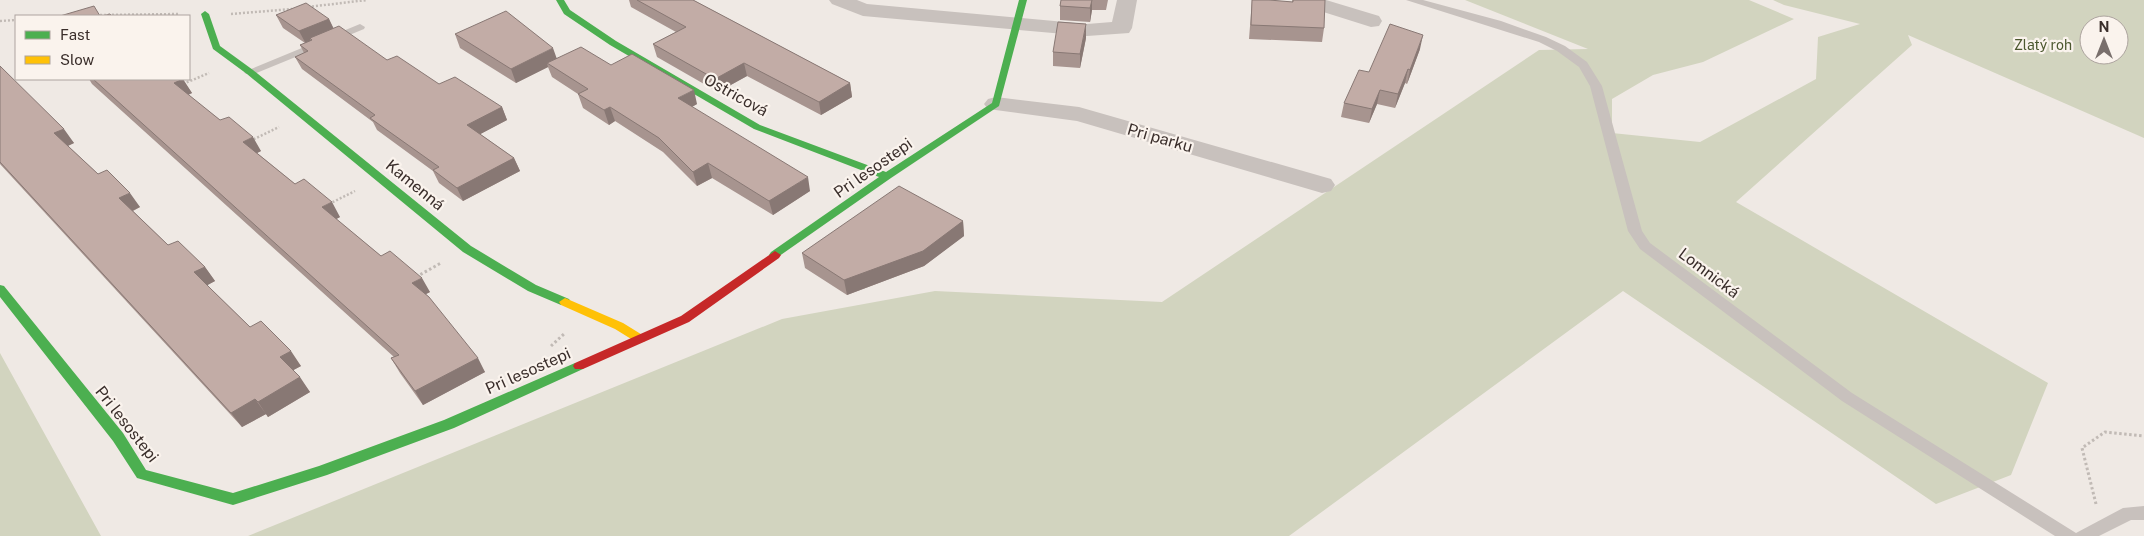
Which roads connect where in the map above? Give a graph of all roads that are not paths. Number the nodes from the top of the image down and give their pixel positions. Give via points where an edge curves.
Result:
1 (560, 0) edge
2 (839, 0) edge
3 (1023, 0) edge
4 (1127, 0) edge
5 (1306, 0) edge
6 (1411, 0) edge
7 (205, 14) dead end
8 (1371, 21) dead end
9 (1016, 23) junction
10 (360, 27) dead end
11 (250, 72) junction
12 (996, 104) junction
13 (887, 176) junction
14 (1322, 185) dead end
15 (0, 289) edge
16 (640, 339) junction
17 (2144, 512) edge
18 (2069, 536) edge
19 (2083, 536) edge

1 - 13 street, Ostricová via 567,12 613,43 757,127
2 - 9 street via 863,10
3 - 9 street
4 - 9 street via 1121,28 1087,30
5 - 8 street
6 - 18 lane, Lomnická via 1542,40 1576,58 1596,86 1634,231 1645,246 1847,397
7 - 11 street, Kamenná via 216,47
9 - 12 street
10 - 11 lane
11 - 16 street, Kamenná via 467,249 532,288 619,326
12 - 13 street, Pri lesostepi
12 - 14 street, Pri parku via 1079,114
13 - 16 street, Pri lesostepi via 685,319
15 - 16 street, Pri lesostepi via 118,437 142,474 233,499 322,471 449,424
17 - 19 lane via 2129,513

